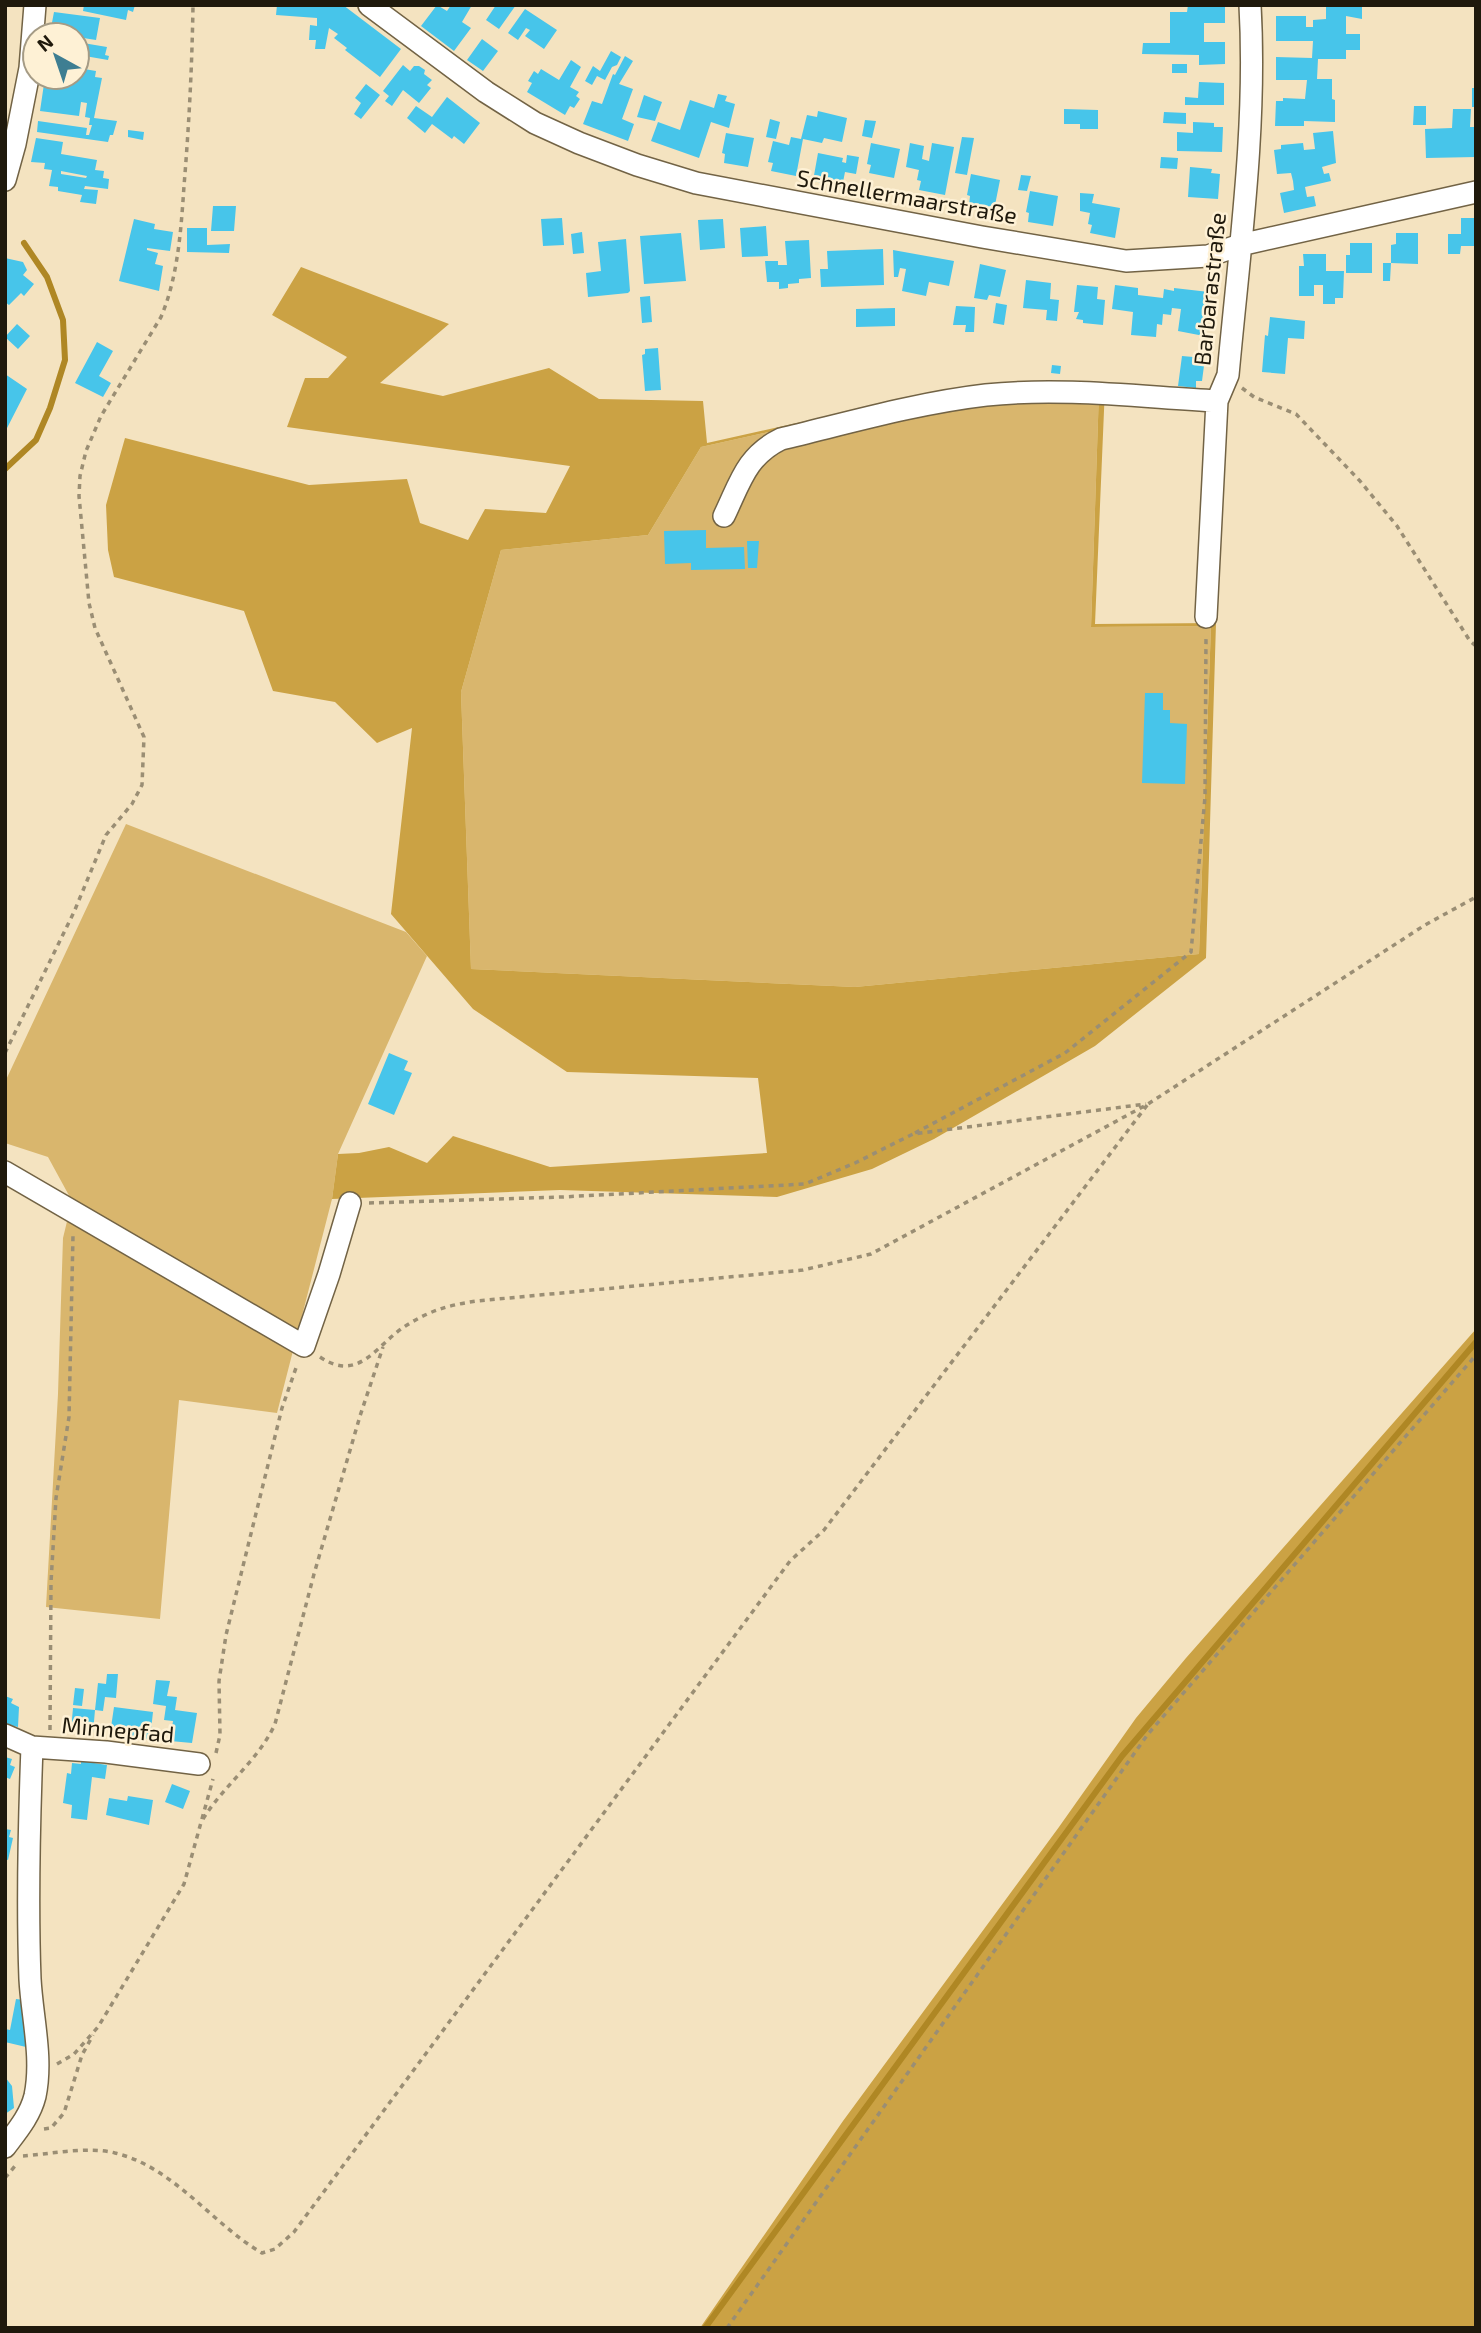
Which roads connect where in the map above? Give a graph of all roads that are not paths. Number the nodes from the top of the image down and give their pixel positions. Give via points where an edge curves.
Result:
1 (35, 5) edge
2 (369, 5) edge
3 (1250, 5) edge
4 (5, 180) edge
5 (1476, 192) edge
6 (1240, 245) junction
7 (1217, 401) junction
8 (723, 516) dead end
9 (1206, 617) road end
10 (5, 1172) edge
11 (349, 1203) road end
12 (5, 1735) edge
13 (39, 1748) junction
14 (211, 1763) road end
15 (8, 2152) edge

1 - 4 street via 30,68
2 - 6 street, Schnellermaarstraße via 486,92 536,123 579,144 696,183 1126,261 1208,256
3 - 6 street, Barbarastraße via 1250,118
5 - 6 street, Schnellermaarstraße
6 - 7 street, Barbarastraße via 1228,375
7 - 8 street via 1056,392 986,395 780,439 749,463
7 - 9 street, Barbarastraße
10 - 11 street via 304,1346
12 - 13 street, Minnepfad
13 - 14 street, Minnepfad
13 - 15 street, Minnepfad via 28,1877 35,2094

